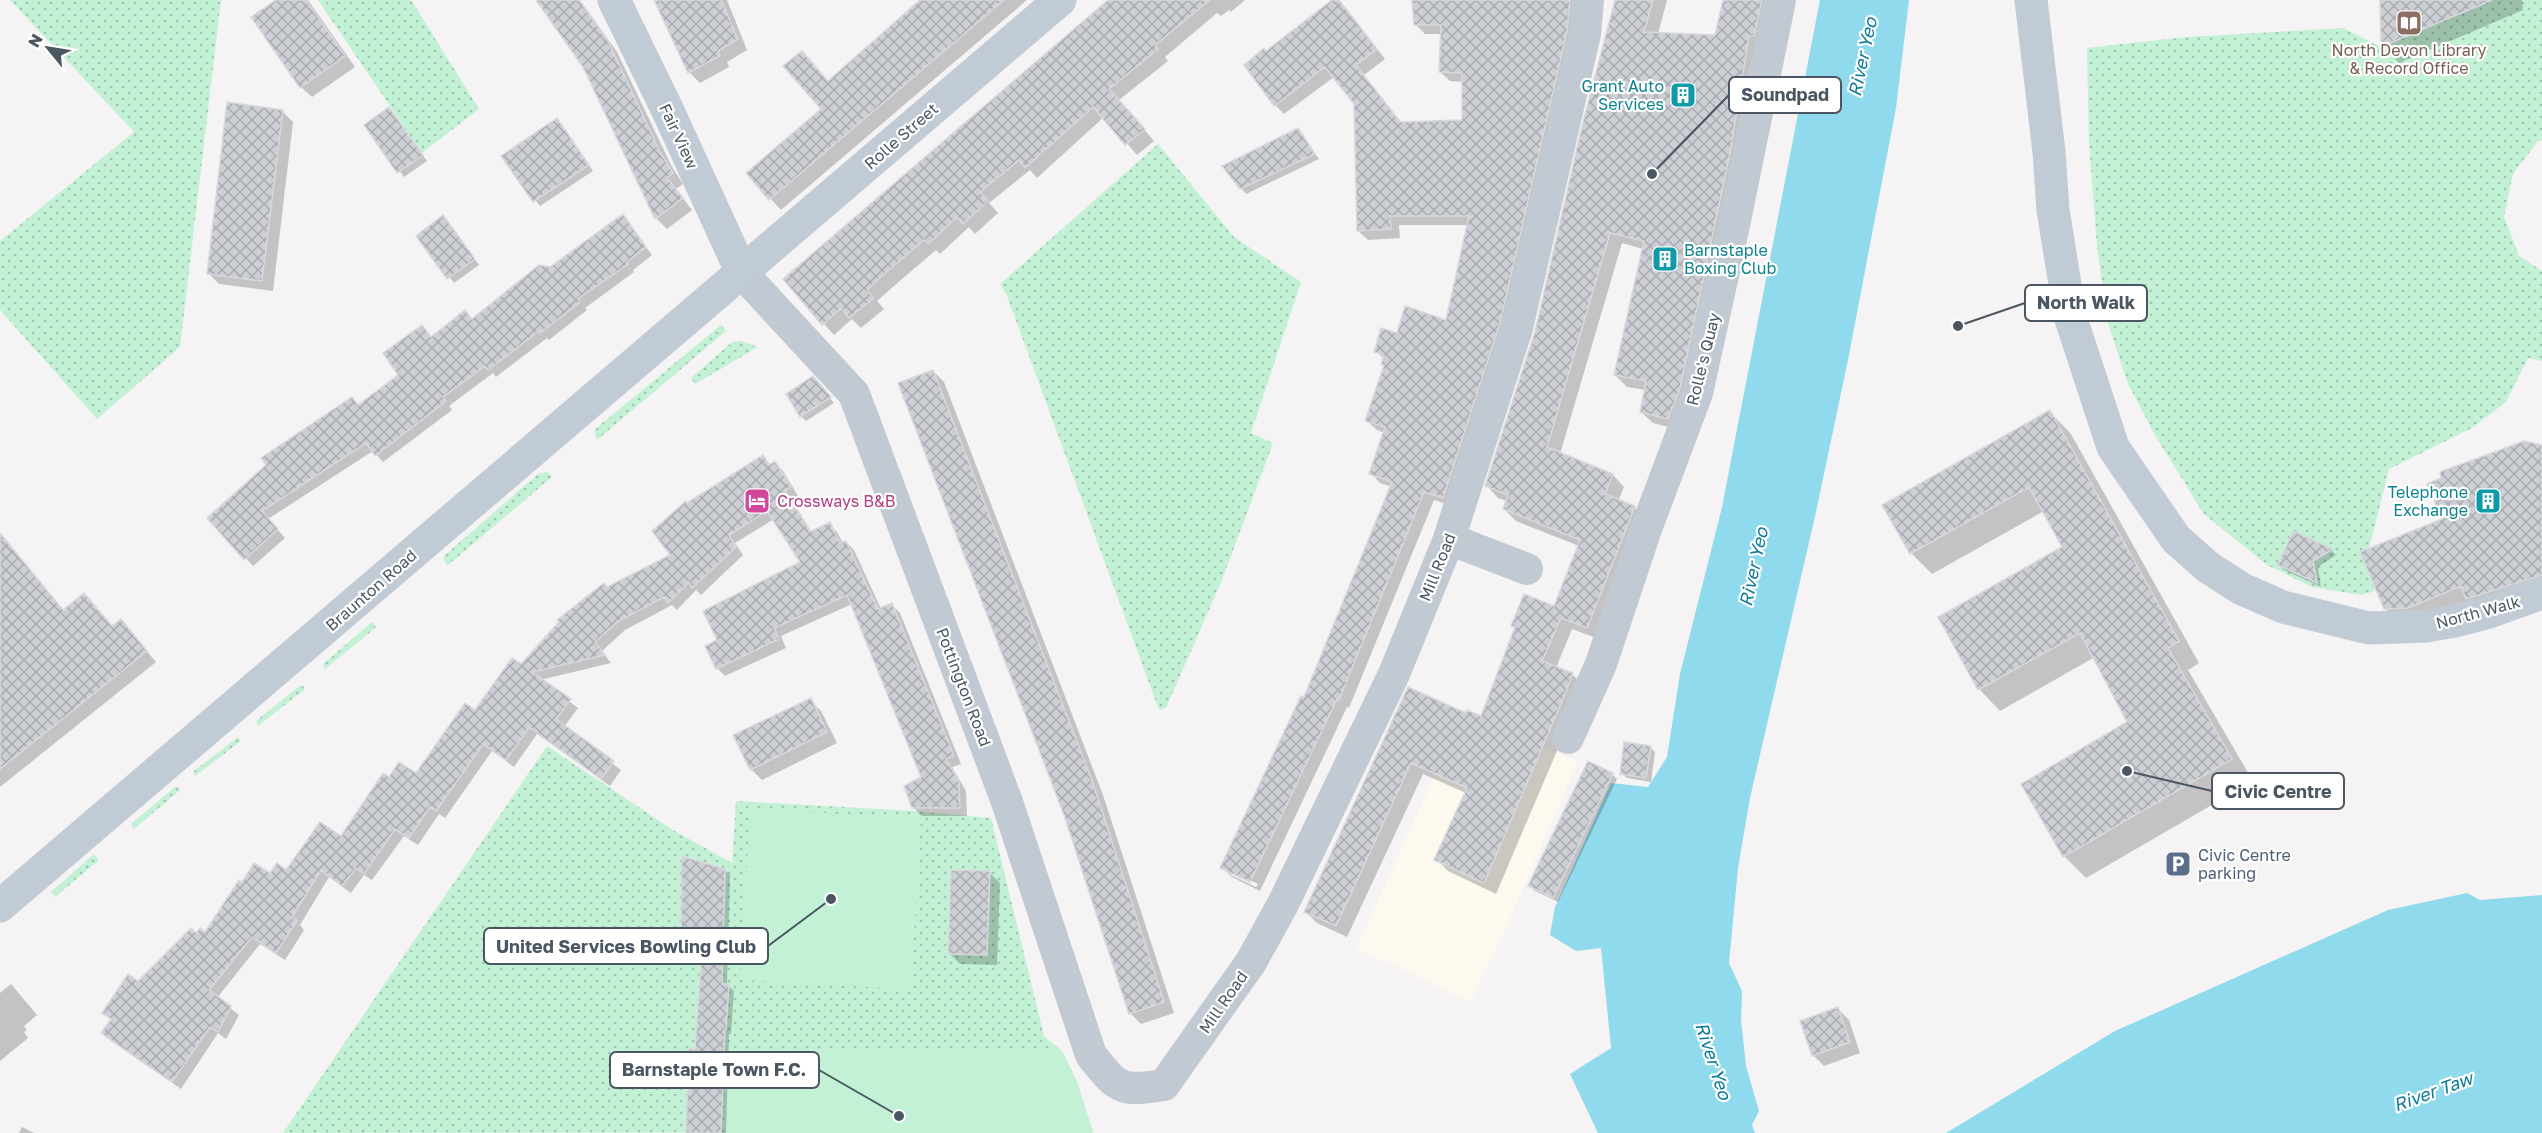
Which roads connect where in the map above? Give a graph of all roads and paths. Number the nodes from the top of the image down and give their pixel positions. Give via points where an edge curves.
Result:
1 (614, 0) edge
2 (1060, 0) edge
3 (1588, 0) edge
4 (1780, 0) edge
5 (2031, 0) edge
6 (742, 273) junction
7 (1449, 539) junction
8 (1527, 569) dead end
9 (2542, 593) edge
10 (1568, 738) dead end
11 (0, 906) edge
12 (1164, 1085) joint

1 - 6 main road, Fair View
2 - 6 main road, Rolle Street
3 - 7 street, Mill Road via 1585,34 1517,328
4 - 10 street, Rolle's Quay via 1697,393 1601,664
5 - 9 main road, North Walk via 2053,210 2070,316 2113,447 2176,539 2209,568 2242,589 2283,607 2369,628 2455,621
6 - 11 main road, Braunton Road
6 - 12 street, Pottington Road via 854,394 1007,802 1091,1055 1113,1083 1134,1090
7 - 8 street
7 - 12 street, Mill Road via 1394,674 1282,904 1251,962

